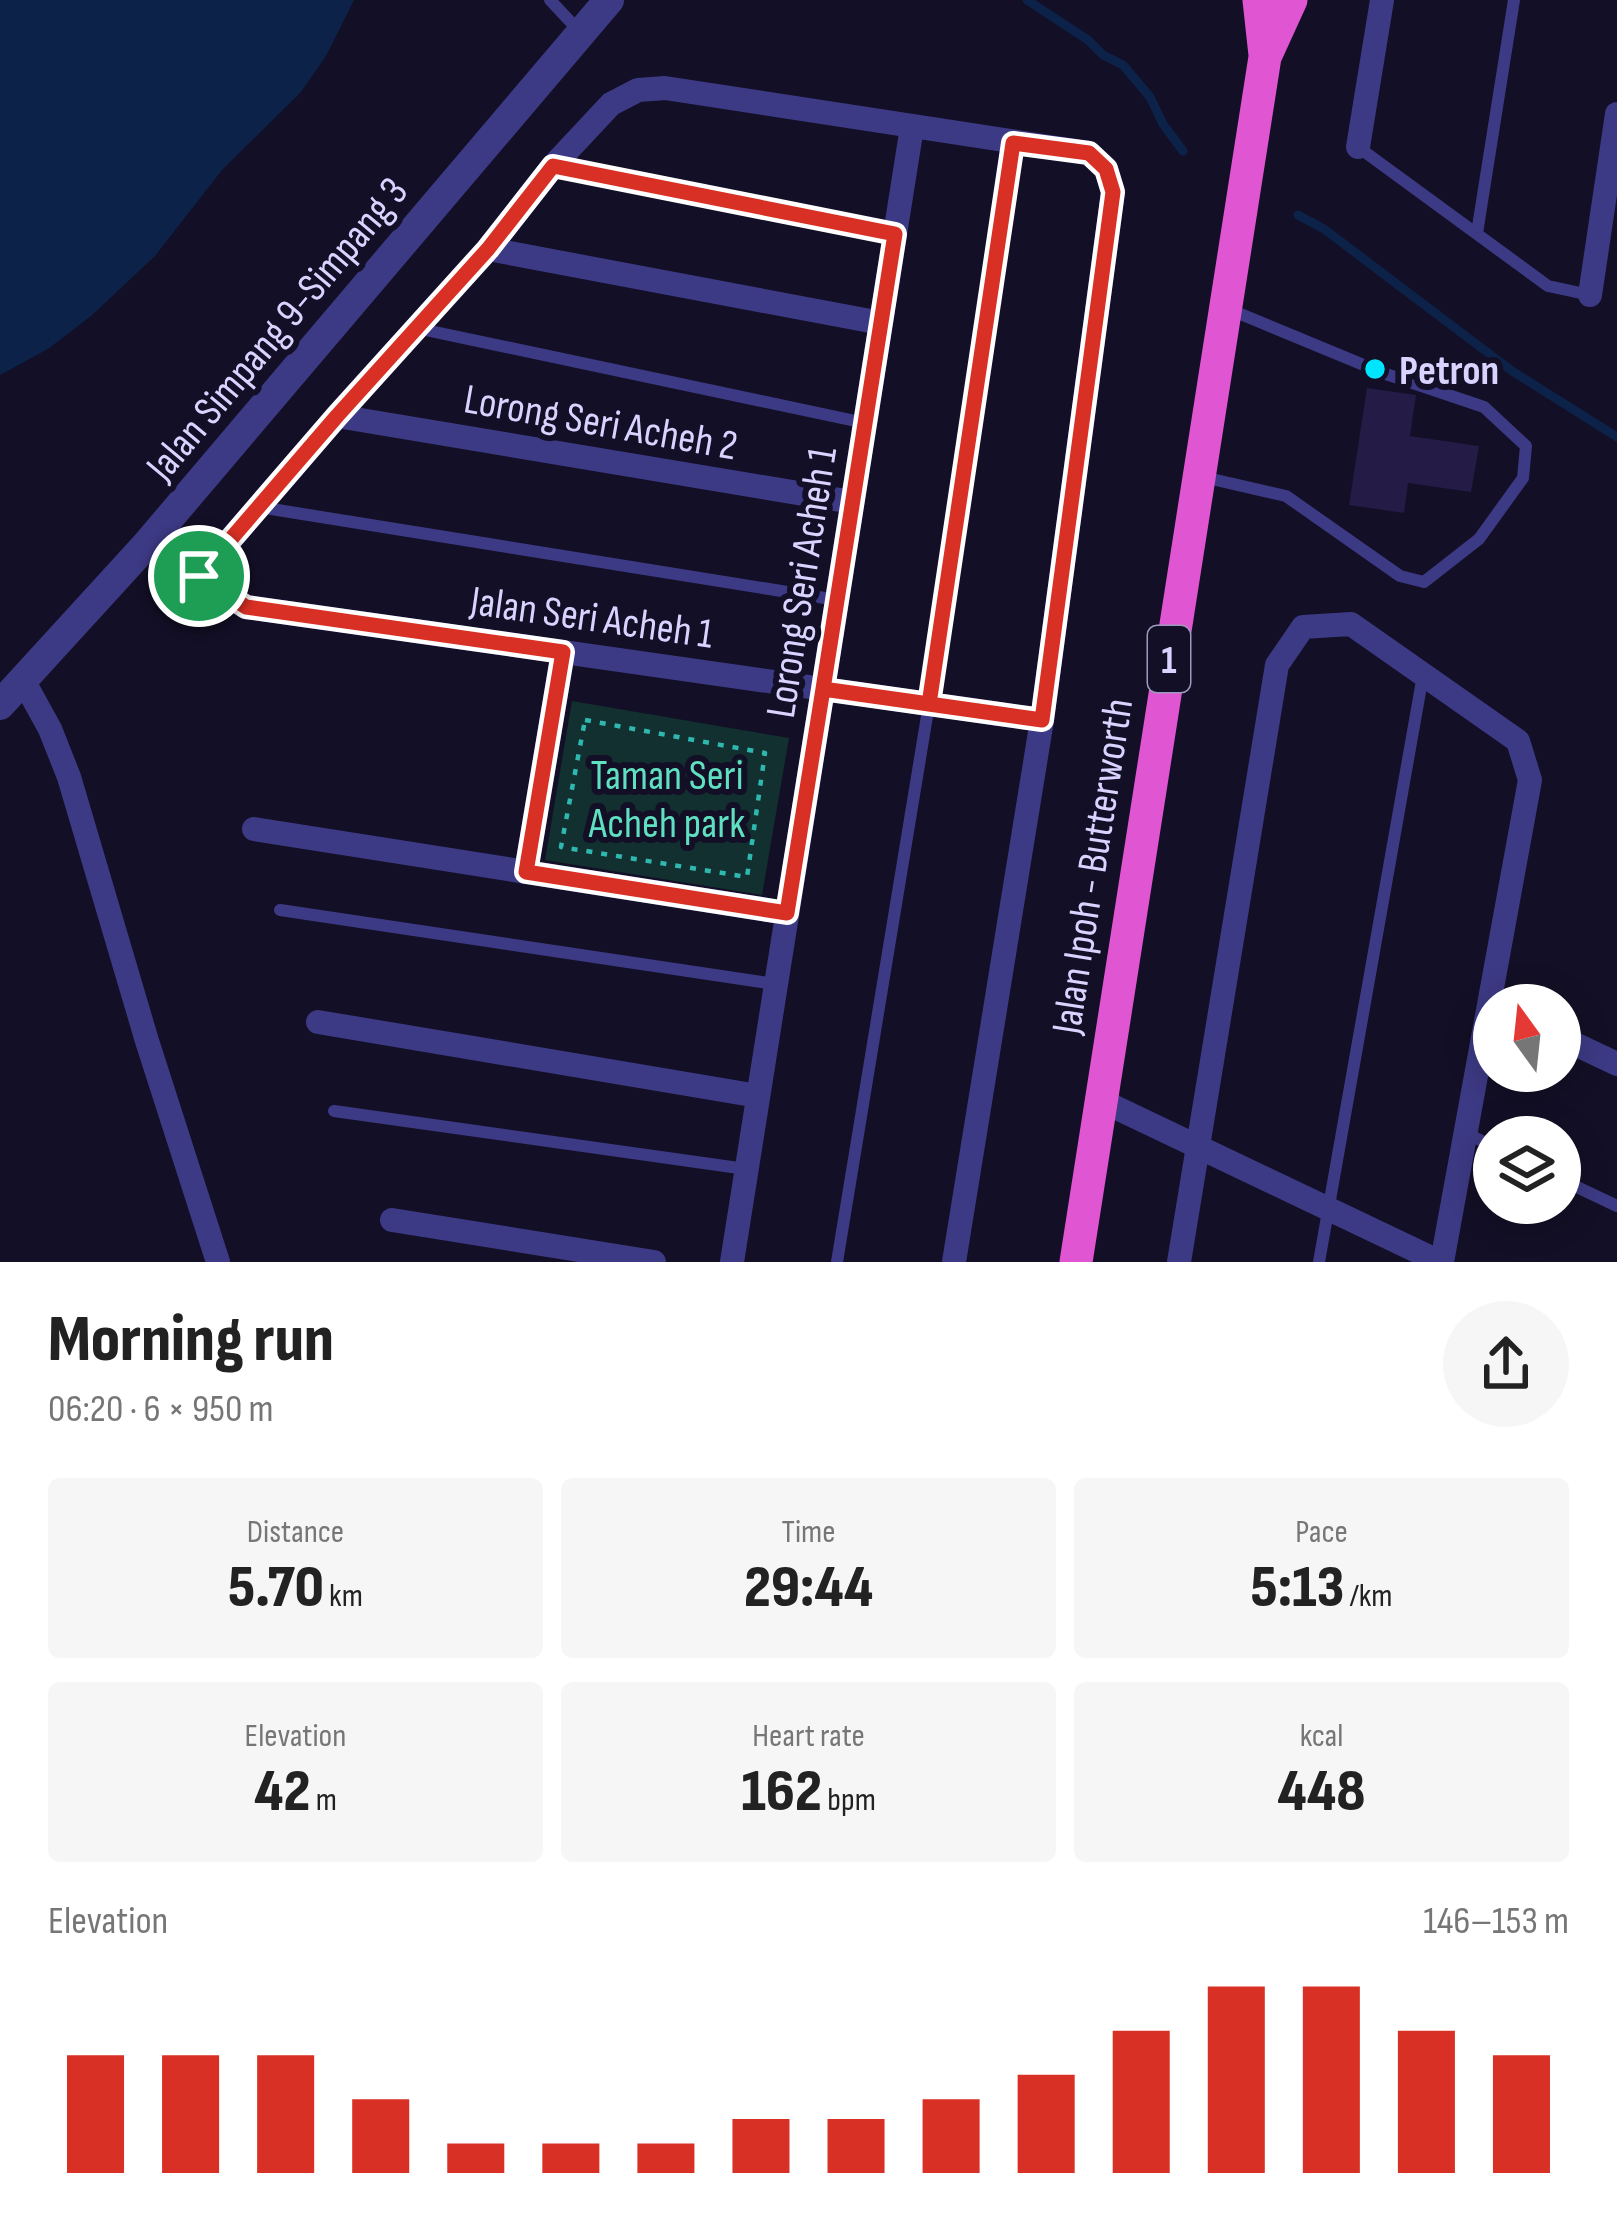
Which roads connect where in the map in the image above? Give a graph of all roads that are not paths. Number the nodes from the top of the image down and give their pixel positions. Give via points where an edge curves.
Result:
1 (550, 0) edge
2 (609, 0) edge
3 (1259, 0) edge
4 (1291, 0) edge
5 (1382, 0) edge
6 (1514, 0) edge
7 (581, 33) junction
8 (1265, 57) junction
9 (1617, 114) edge
10 (912, 127) junction
11 (1013, 143) junction
12 (1358, 147) joint
13 (553, 166) junction
14 (1477, 232) junction
15 (895, 234) junction
16 (488, 249) junction
17 (1590, 295) joint
18 (1225, 308) junction
19 (881, 323) junction
20 (416, 328) junction
21 (337, 416) junction
22 (865, 423) junction
23 (1198, 476) junction
24 (852, 502) junction
25 (259, 507) junction
26 (148, 543) junction
27 (199, 576) junction
28 (837, 600) junction
29 (563, 652) junction
30 (1423, 674) junction
31 (23, 680) junction
32 (823, 689) junction
33 (929, 704) junction
34 (0, 705) edge
35 (1042, 720) junction
36 (254, 830) dead end
37 (526, 872) junction
38 (280, 910) dead end
39 (787, 913) junction
40 (776, 984) junction
41 (1495, 984) edge
42 (318, 1022) dead end
43 (1581, 1047) edge
44 (1617, 1064) edge
45 (1474, 1092) edge
46 (758, 1096) junction
47 (1100, 1100) junction
48 (334, 1111) dead end
49 (1466, 1133) junction
50 (1473, 1136) edge
51 (1198, 1147) junction
52 (747, 1169) junction
53 (1581, 1189) edge
54 (1617, 1206) edge
55 (1328, 1209) junction
56 (392, 1220) dead end
57 (218, 1262) edge
58 (654, 1262) edge
59 (732, 1262) edge
60 (837, 1262) edge
61 (954, 1262) edge
62 (1076, 1262) edge
63 (1179, 1262) edge
64 (1319, 1262) edge
65 (1441, 1262) edge

1 - 7 lane
2 - 7 street, Jalan Simpang 9-Simpang 3
3 - 8 highway, Jalan Ipoh - Butterworth / 1
4 - 8 highway, Jalan Ipoh - Butterworth / 1
5 - 12 street
6 - 14 lane
7 - 26 street, Jalan Simpang 9-Simpang 3
8 - 18 highway, Jalan Ipoh - Butterworth / 1
9 - 17 street
10 - 11 street
10 - 13 street via 638,90 611,104
10 - 15 street, Lorong Seri Acheh 1
11 - 33 lane
11 - 35 street via 1089,153 1106,169 1113,192
12 - 14 lane
13 - 15 lane
13 - 16 street
14 - 17 lane via 1549,286
15 - 19 street, Lorong Seri Acheh 1
16 - 19 street
16 - 20 street
18 - 23 highway, Jalan Ipoh - Butterworth / 1
18 - 23 lane via 1484,407 1526,446 1523,478 1479,538 1424,582 1400,576 1286,496
19 - 22 street, Lorong Seri Acheh 1
20 - 21 street
20 - 22 lane
21 - 24 street, Lorong Seri Acheh 2
21 - 25 street
22 - 24 street, Lorong Seri Acheh 1
23 - 47 highway, Jalan Ipoh - Butterworth / 1
24 - 28 street, Lorong Seri Acheh 1
25 - 27 street
25 - 28 lane
26 - 27 street, Jalan Seri Acheh 1
26 - 31 street, Jalan Simpang 9-Simpang 3
27 - 29 street, Jalan Seri Acheh 1 via 246,607
28 - 32 street, Lorong Seri Acheh 1
29 - 32 street, Jalan Seri Acheh 1
29 - 37 street
30 - 41 street via 1519,741 1530,780
30 - 51 street via 1351,624 1303,627 1277,665
30 - 55 lane
31 - 34 street, Jalan Simpang 9-Simpang 3
31 - 57 street via 69,777
32 - 33 street, Jalan Seri Acheh 1
32 - 39 street, Lorong Seri Acheh 1
33 - 35 street, Jalan Seri Acheh 1
33 - 60 lane
35 - 61 street
36 - 37 street
37 - 39 street
38 - 40 lane
39 - 40 street, Lorong Seri Acheh 1
40 - 46 street, Lorong Seri Acheh 1
42 - 46 street
43 - 44 street
45 - 49 street
46 - 52 street, Lorong Seri Acheh 1
47 - 51 street
47 - 62 highway, Jalan Ipoh - Butterworth / 1
48 - 52 lane
49 - 50 lane
49 - 65 street
51 - 55 street
51 - 63 street
52 - 59 street, Lorong Seri Acheh 1
53 - 54 lane
55 - 64 lane
55 - 65 street
56 - 58 street

